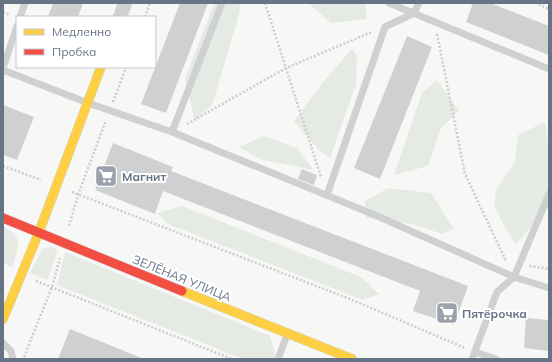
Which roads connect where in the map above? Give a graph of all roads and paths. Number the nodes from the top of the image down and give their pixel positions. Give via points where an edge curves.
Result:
1 (25, 3) edge
2 (125, 3) edge
3 (150, 3) edge
4 (222, 3) edge
5 (265, 3) edge
6 (389, 3) edge
7 (419, 3) edge
8 (535, 3) edge
9 (549, 9) edge
10 (414, 13) junction
11 (20, 16) edge
12 (120, 16) edge
13 (145, 16) edge
14 (434, 22) junction
15 (385, 27) junction
16 (16, 29) edge
17 (101, 68) edge
18 (126, 68) edge
19 (286, 68) junction
20 (3, 69) edge
21 (549, 69) edge
22 (88, 103) junction
23 (110, 111) junction
24 (172, 132) junction
25 (3, 166) edge
26 (56, 186) junction
27 (549, 194) edge
28 (78, 195) junction
29 (327, 195) junction
30 (3, 218) edge
31 (39, 232) junction
32 (65, 243) junction
33 (22, 275) junction
34 (514, 277) junction
35 (52, 287) junction
36 (549, 288) edge
37 (3, 319) edge
38 (287, 334) junction
39 (3, 343) edge
40 (473, 356) edge
41 (13, 359) edge
42 (23, 359) edge
43 (232, 359) edge
44 (278, 359) edge
45 (352, 359) edge
46 (496, 359) edge

1 - 11 lane
2 - 12 street
3 - 13 path
4 - 24 lane
5 - 19 path
6 - 10 lane
7 - 10 lane
8 - 9 path
10 - 14 lane
10 - 15 lane
14 - 21 lane
14 - 34 path via 465,174
15 - 19 path
15 - 29 lane
16 - 20 lane
17 - 22 main road
18 - 23 path
19 - 24 path
19 - 29 path
20 - 22 lane
22 - 23 lane
22 - 26 main road
23 - 24 lane
23 - 28 path
24 - 29 lane
25 - 26 path
26 - 28 path
26 - 31 main road
27 - 34 lane
28 - 32 path
28 - 40 path via 350,299
29 - 34 lane
30 - 31 main road, ЗЕЛЁНАЯ УЛИЦА
31 - 32 main road, ЗЕЛЁНАЯ УЛИЦА
31 - 33 main road
32 - 35 path
32 - 38 main road, ЗЕЛЁНАЯ УЛИЦА
33 - 35 path
33 - 37 main road
34 - 36 lane
34 - 40 lane via 497,292
35 - 42 path
35 - 43 path
38 - 44 lane
38 - 45 main road, ЗЕЛЁНАЯ УЛИЦА
39 - 41 lane via 11,351
40 - 46 lane

